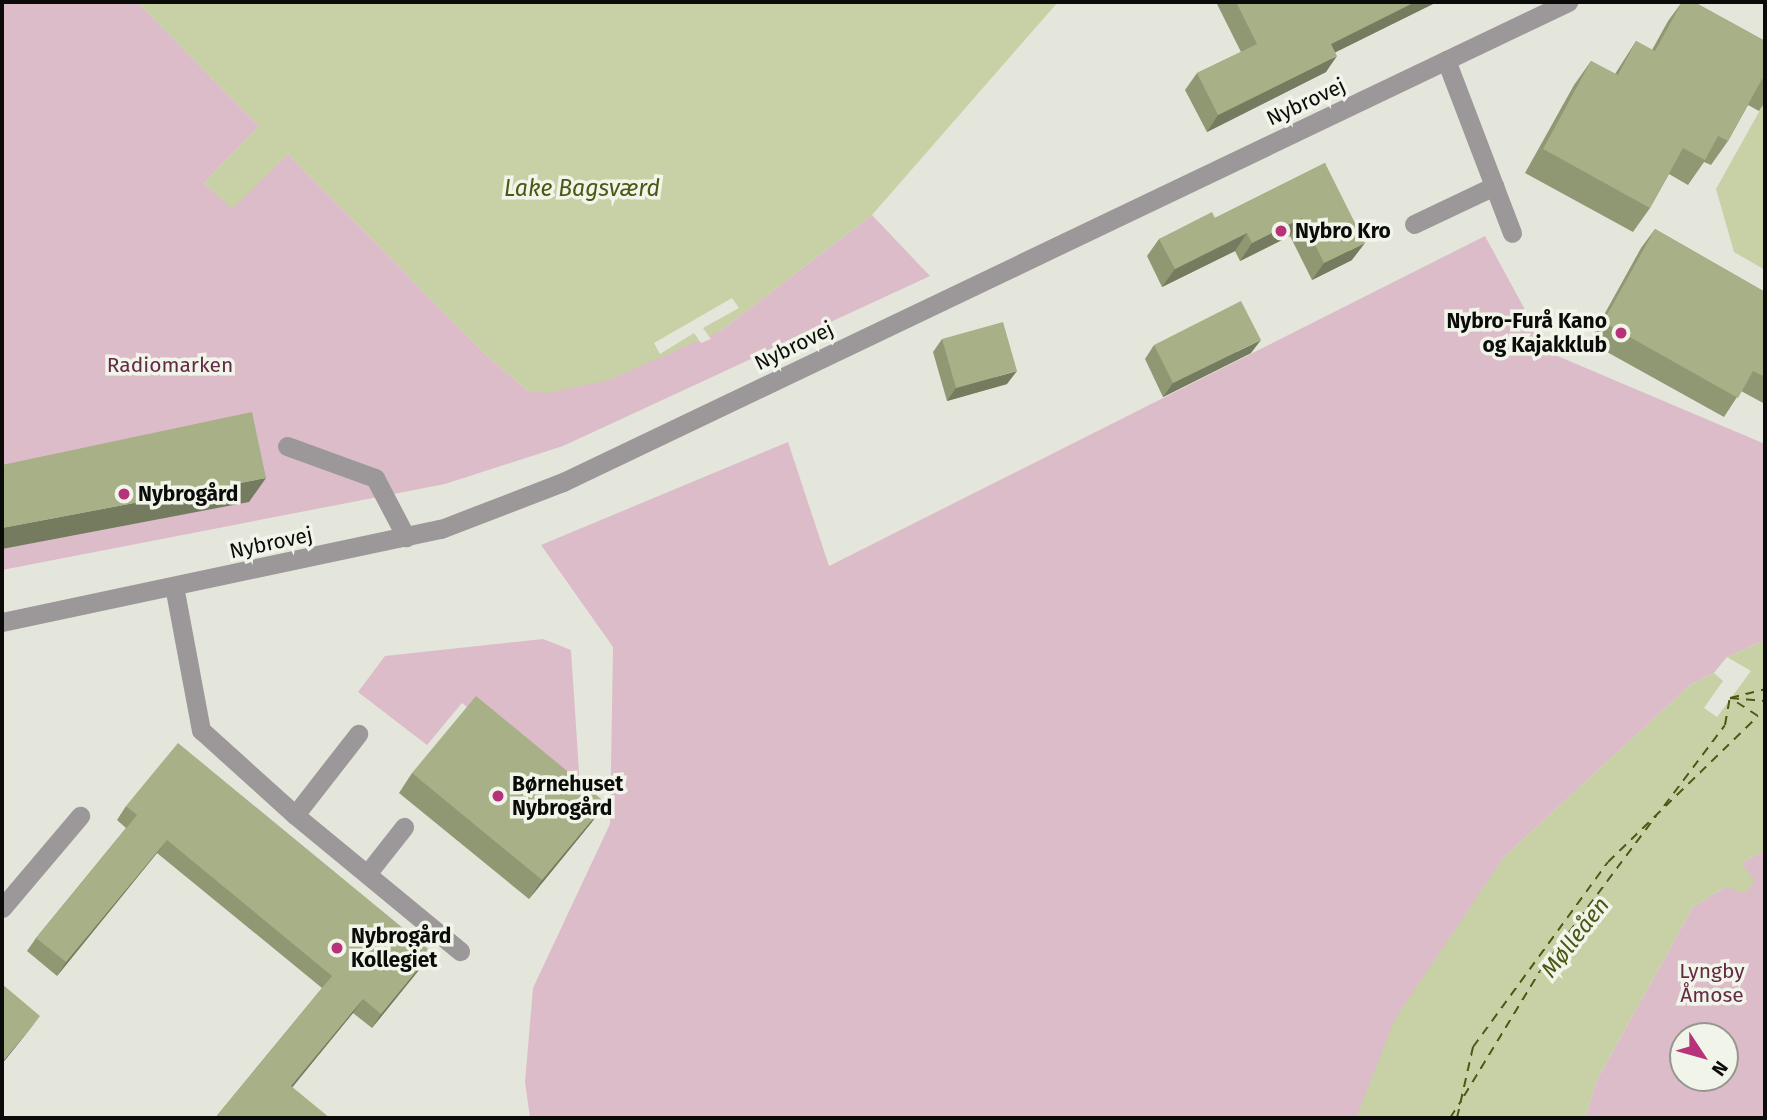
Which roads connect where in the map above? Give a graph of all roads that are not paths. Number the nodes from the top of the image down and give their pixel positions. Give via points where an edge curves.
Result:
1 (1568, 2) edge
2 (1446, 60) junction
3 (1494, 186) junction
4 (1414, 224) dead end
5 (1512, 233) dead end
6 (287, 446) dead end
7 (406, 537) junction
8 (174, 586) junction
9 (2, 622) edge
10 (358, 734) dead end
11 (295, 815) junction
12 (80, 816) dead end
13 (404, 827) dead end
14 (367, 874) junction
15 (2, 908) edge
16 (460, 951) dead end

1 - 2 street, Nybrovej
2 - 3 street
2 - 7 street, Nybrovej via 564,482 442,529
3 - 4 street
3 - 5 street
6 - 7 street via 375,478
7 - 8 street, Nybrovej
8 - 9 street, Nybrovej
8 - 11 street via 201,730
10 - 11 street
11 - 14 street
12 - 15 street
13 - 14 street
14 - 16 street

